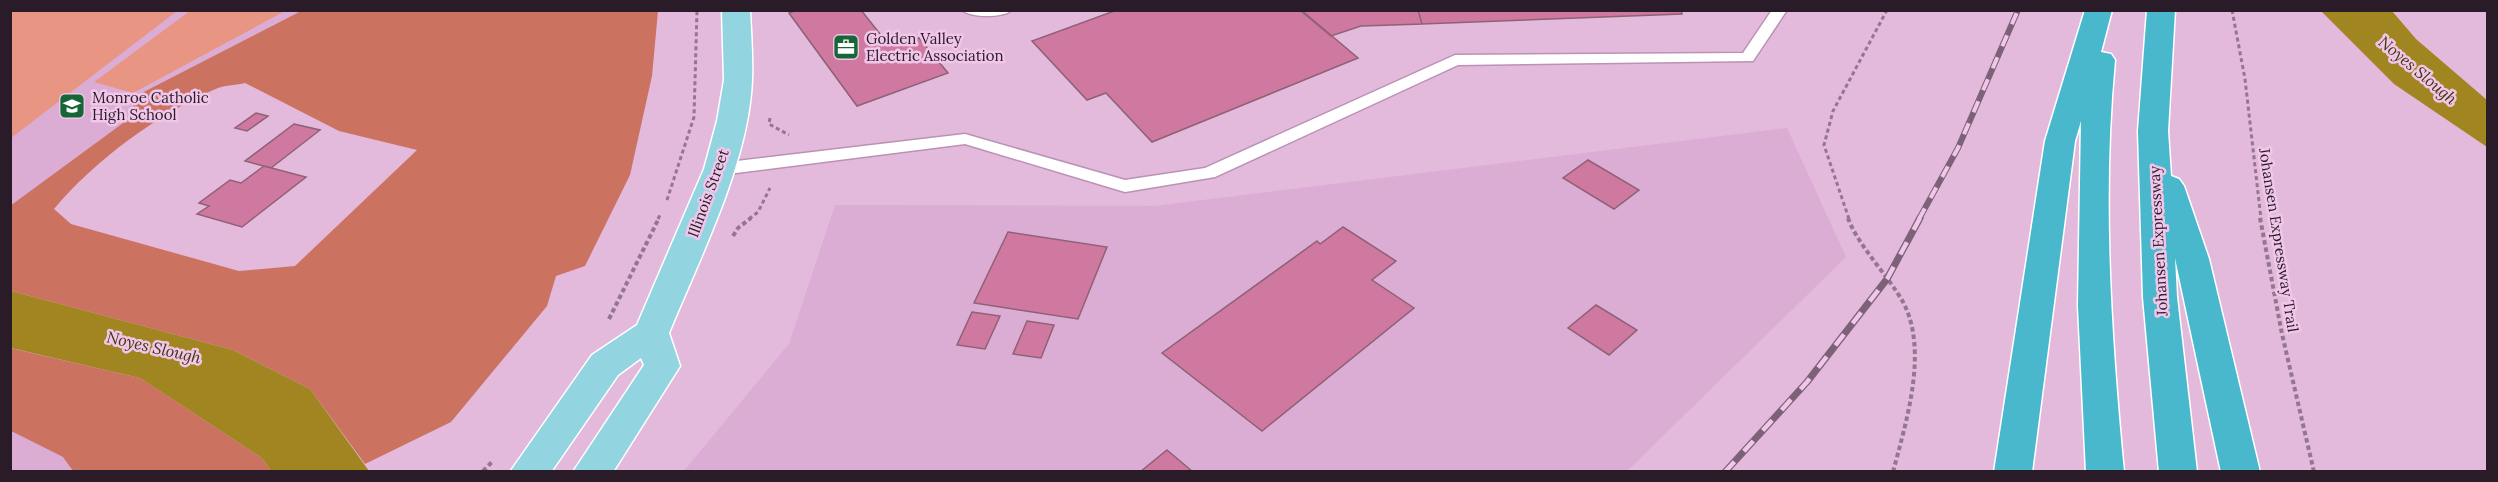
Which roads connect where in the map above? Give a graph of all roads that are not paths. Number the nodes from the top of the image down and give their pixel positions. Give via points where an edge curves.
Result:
1 (736, 10) edge
2 (969, 10) edge
3 (1005, 10) edge
4 (1779, 10) edge
5 (2100, 10) edge
6 (2108, 10) edge
7 (2161, 10) edge
8 (2153, 131) junction
9 (720, 169) junction
10 (651, 333) junction
11 (514, 463) edge
12 (592, 471) edge
13 (2013, 471) edge
14 (2105, 471) edge
15 (2178, 471) edge
16 (2241, 471) edge

1 - 9 main road, Illinois Street via 738,80
2 - 3 lane
4 - 9 lane via 1748,58 1455,60 1209,173 1125,186 965,140
5 - 13 highway via 2060,141
6 - 14 highway via 2095,108 2094,249 2097,387
7 - 8 highway, Johansen Expressway
8 - 15 highway, Johansen Expressway via 2160,297
8 - 16 highway via 2194,269
9 - 10 main road, Illinois Street
10 - 11 main road via 605,364
10 - 12 main road via 662,366

